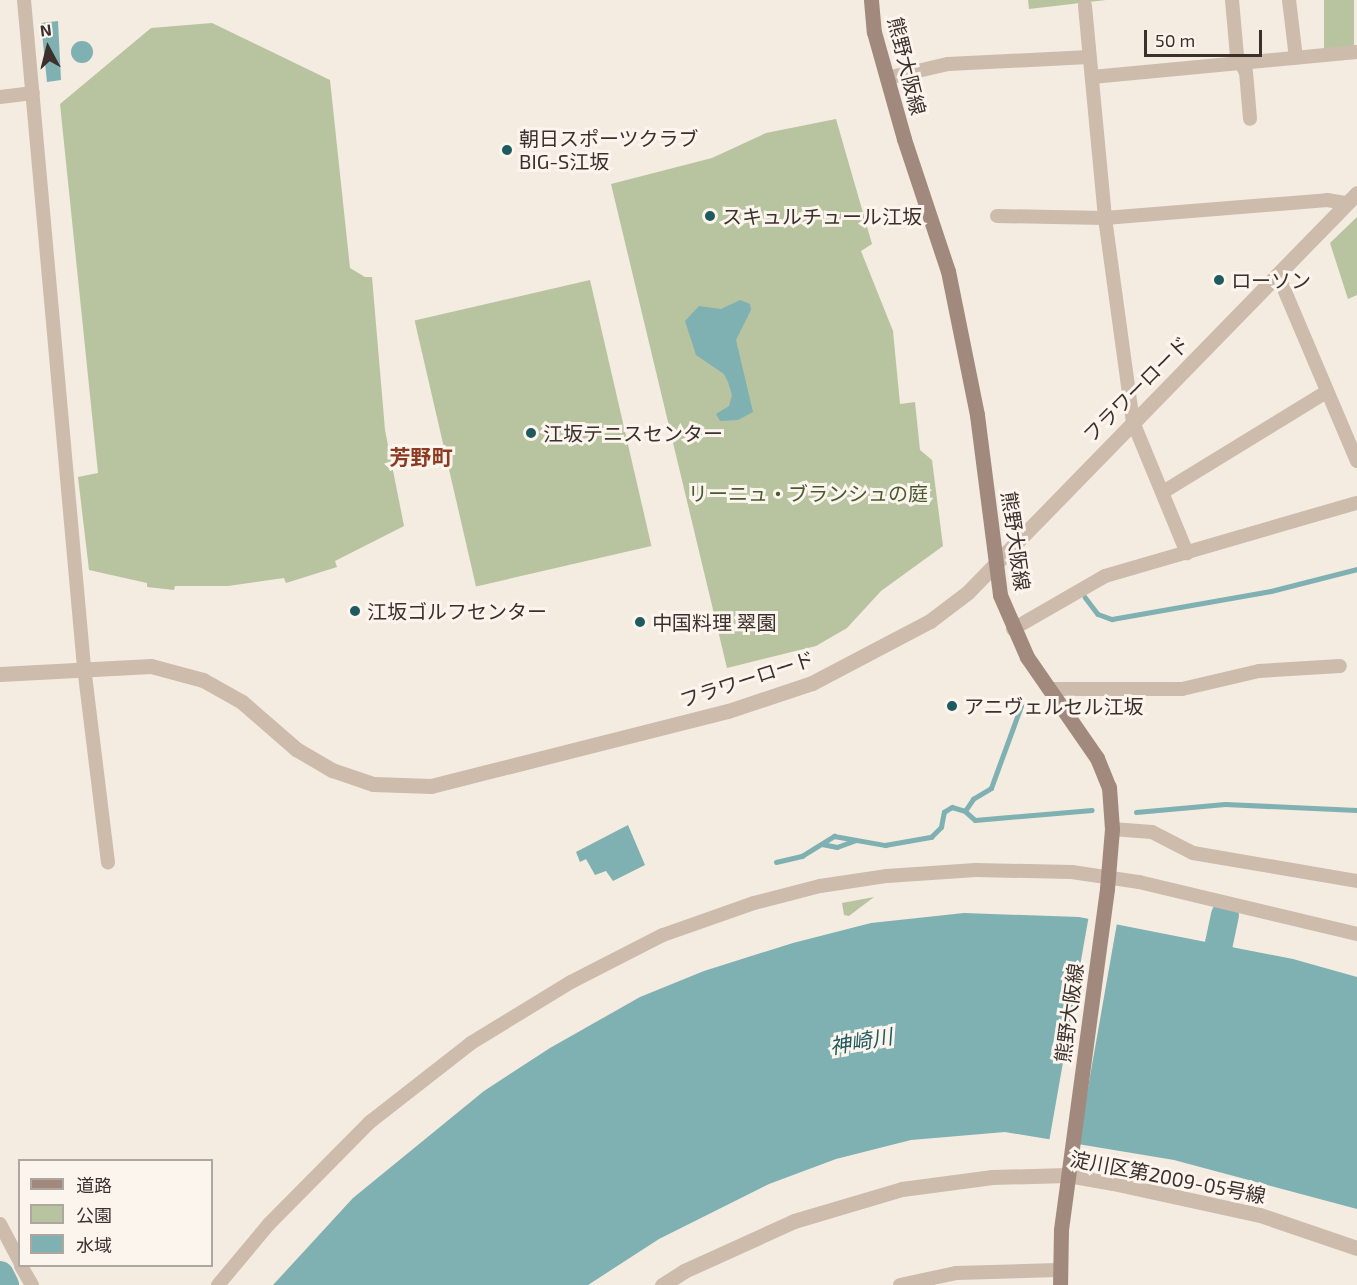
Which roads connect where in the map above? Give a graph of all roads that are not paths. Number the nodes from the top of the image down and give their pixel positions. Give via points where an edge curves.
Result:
1 (24, 0) edge
2 (871, 0) edge
3 (1232, 0) edge
4 (1289, 0) edge
5 (1084, 6) dead end
6 (1357, 52) edge
7 (1089, 57) junction
8 (1296, 58) junction
9 (1241, 64) junction
10 (1092, 76) junction
11 (887, 78) junction
12 (33, 93) junction
13 (0, 97) edge
14 (1250, 119) dead end
15 (1352, 198) edge
16 (997, 216) dead end
17 (1105, 218) junction
18 (1278, 275) junction
19 (1326, 392) junction
20 (1133, 422) junction
21 (1357, 461) edge
22 (1163, 492) junction
23 (1357, 503) edge
24 (1187, 553) junction
25 (997, 561) junction
26 (1013, 629) junction
27 (1340, 666) dead end
28 (84, 668) junction
29 (0, 674) edge
30 (1049, 689) junction
31 (1112, 829) junction
32 (108, 863) dead end
33 (1357, 881) edge
34 (1107, 883) junction
35 (1357, 934) edge
36 (1069, 1171) junction
37 (0, 1224) edge
38 (1357, 1248) edge
39 (18, 1260) edge
40 (22, 1267) edge
41 (1059, 1278) edge
42 (923, 1282) edge
43 (32, 1285) edge
44 (218, 1285) edge
45 (662, 1285) edge
46 (900, 1285) edge

1 - 12 street
2 - 11 main road, 熊野大阪線 via 874,32
3 - 9 street
4 - 8 street
5 - 7 street
6 - 8 street
7 - 10 street
7 - 11 street via 948,64
8 - 9 street
9 - 10 street
9 - 14 street via 1246,72
10 - 17 street
11 - 25 main road, 熊野大阪線 via 948,271 977,415
12 - 13 street
12 - 28 street
15 - 17 street
15 - 18 street, フラワーロード
16 - 17 street
17 - 20 street
18 - 19 street
18 - 20 street, フラワーロード
19 - 21 street
19 - 22 street
20 - 22 street
20 - 25 street, フラワーロード
22 - 24 street
23 - 24 street
24 - 26 street via 1105,576
25 - 26 main road, 熊野大阪線 via 1000,595
25 - 28 street, フラワーロード via 968,592 930,621 812,683 728,711 431,786 373,784 332,770 296,749 242,702 203,681 151,666
26 - 30 main road, 熊野大阪線
27 - 30 street via 1259,671 1182,689
28 - 29 street, フラワーロード
28 - 32 street
30 - 31 main road, 熊野大阪線 via 1097,758 1109,786
31 - 33 street via 1152,832 1193,853
31 - 34 main road, 熊野大阪線
34 - 35 street
34 - 36 main road, 熊野大阪線
34 - 44 street via 976,870 887,876 820,886 754,903 663,934 572,982 471,1043 370,1122 269,1224
36 - 38 street, 淀川区第2009-05号線 via 1260,1215
36 - 41 main road, 熊野大阪線
36 - 45 street, 淀川区第2009-05号線 via 903,1189 794,1221
37 - 39 street
40 - 43 street
41 - 42 street via 956,1273
42 - 46 street

